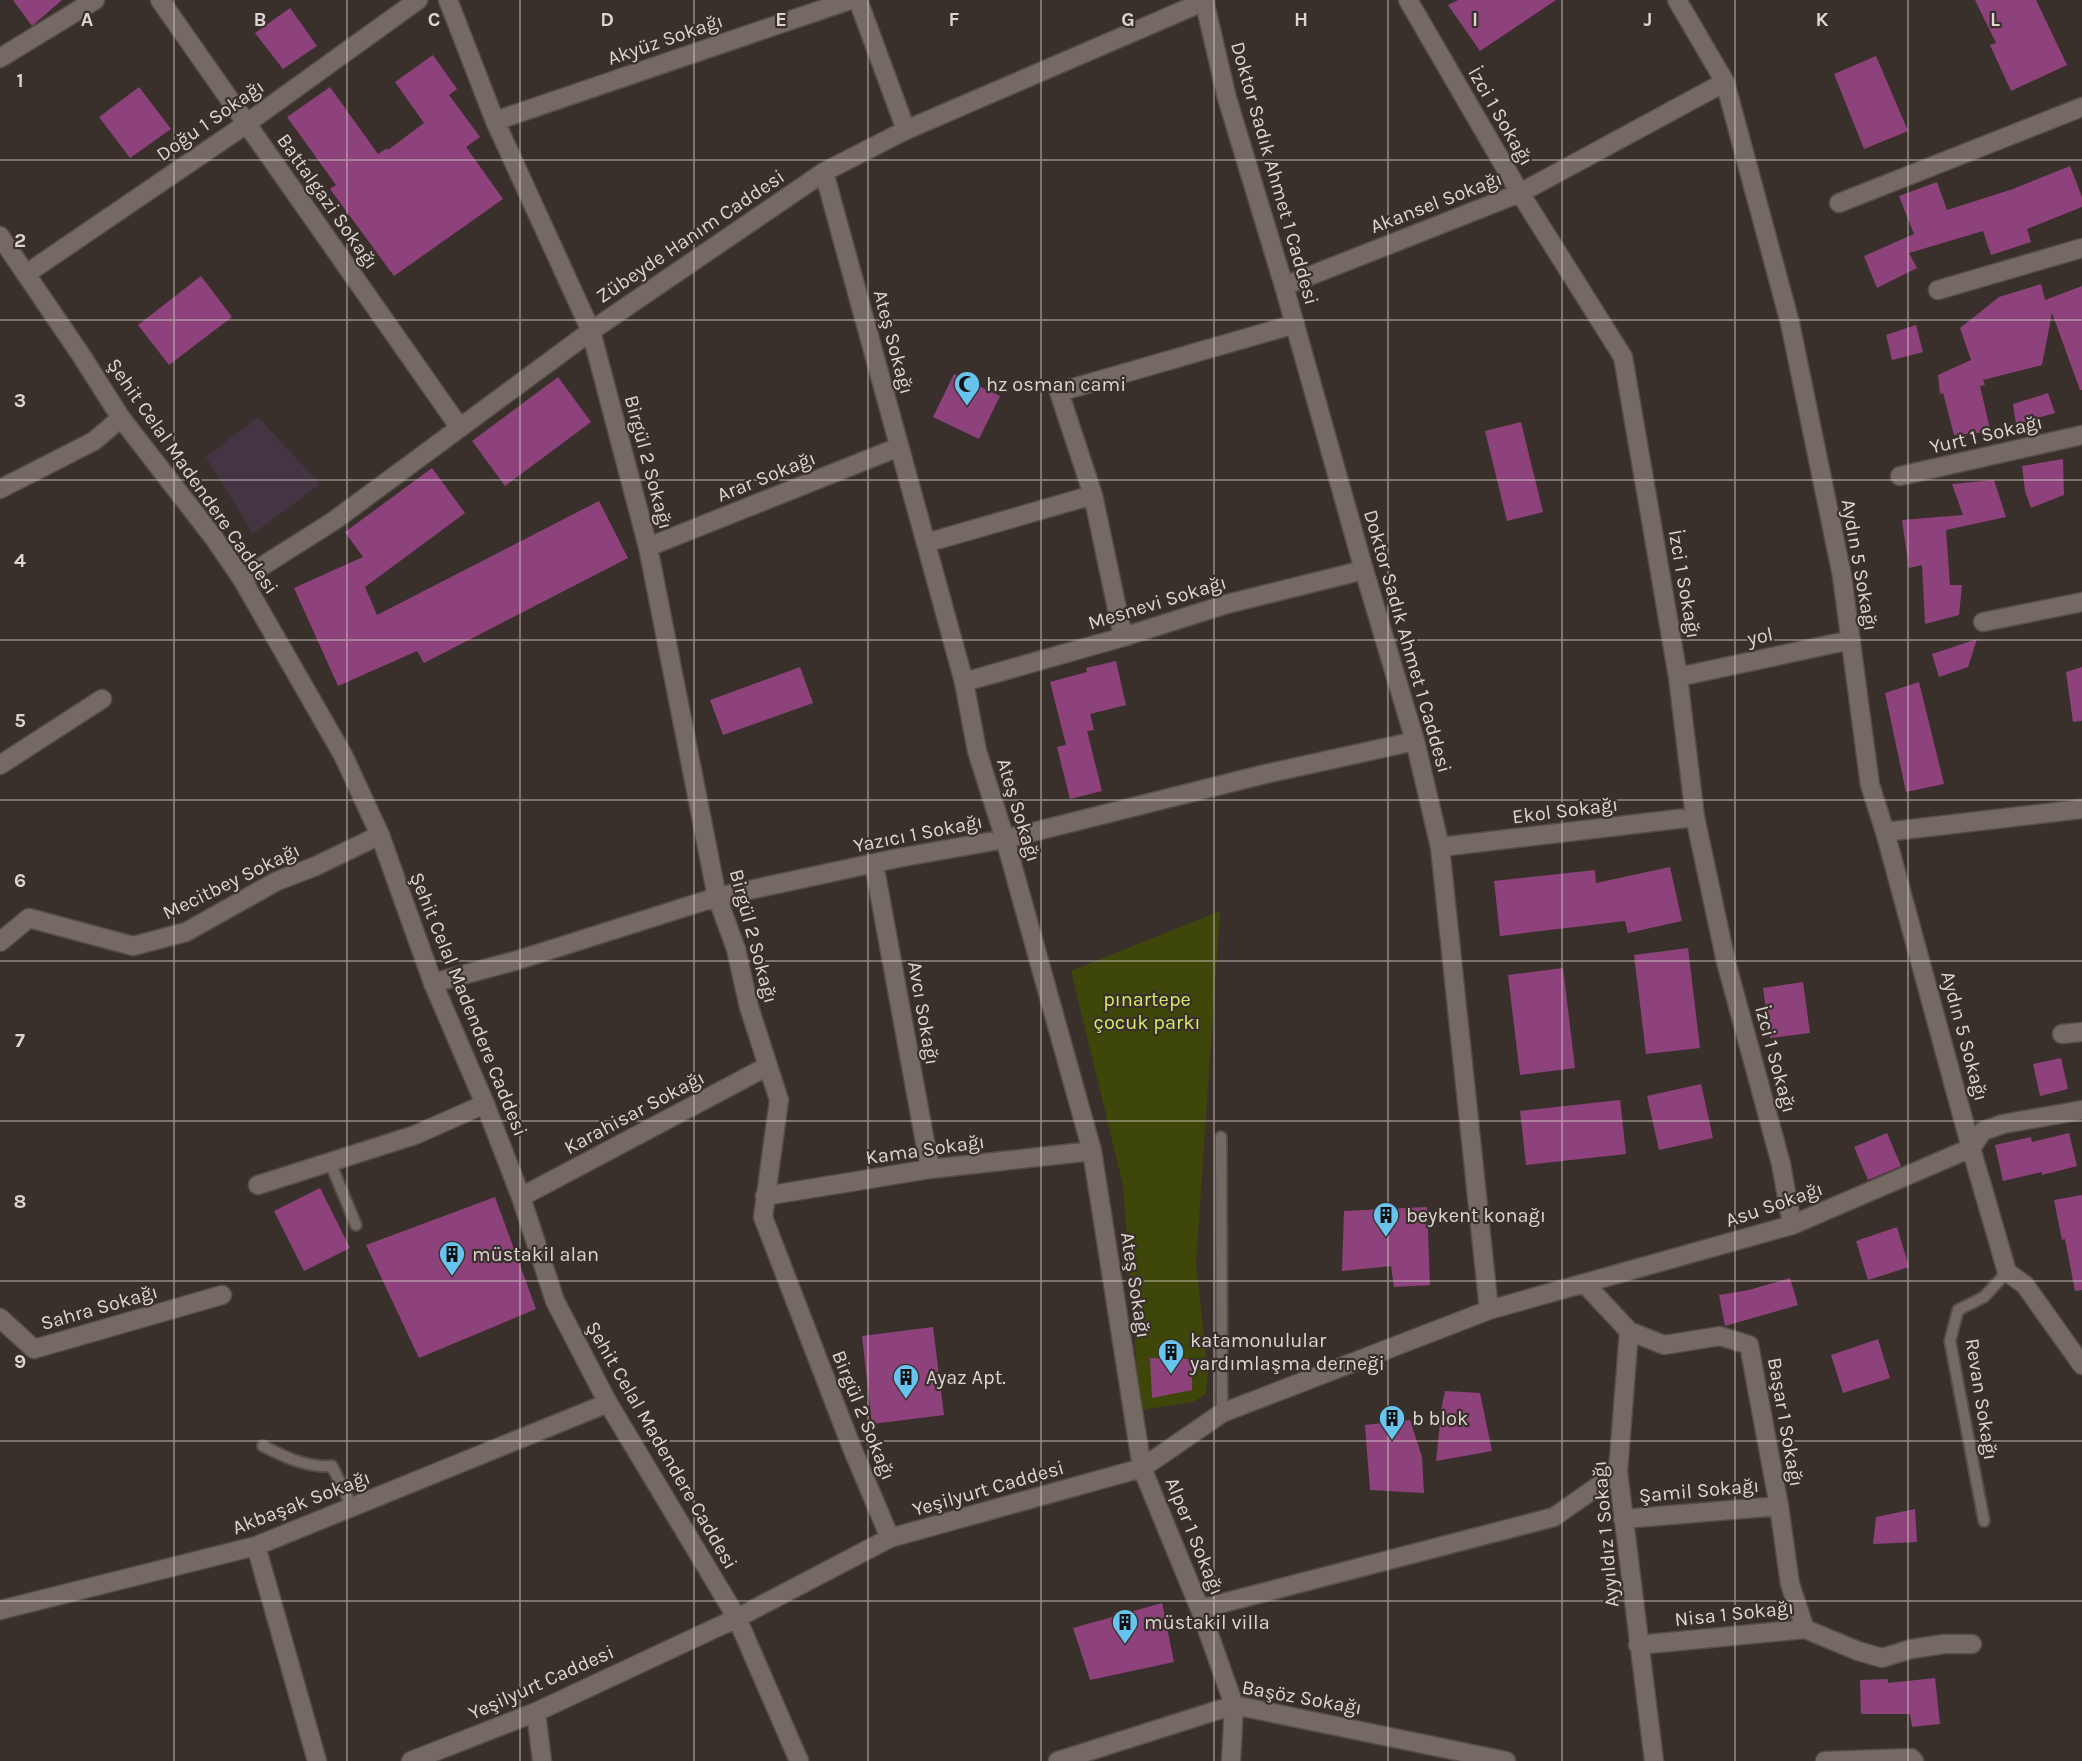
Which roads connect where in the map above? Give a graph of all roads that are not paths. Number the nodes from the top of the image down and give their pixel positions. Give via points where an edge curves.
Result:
1 (95, 0) edge
2 (160, 0) edge
3 (418, 0) edge
4 (448, 0) edge
5 (850, 0) edge
6 (858, 0) edge
7 (1408, 0) edge
8 (1677, 0) edge
9 (1204, 1) edge
10 (0, 58) edge
11 (1725, 82) junction
12 (2082, 107) edge
13 (495, 121) junction
14 (246, 124) junction
15 (906, 130) junction
16 (824, 172) junction
17 (1520, 194) junction
18 (1839, 203) dead end
19 (0, 236) edge
20 (2082, 248) edge
21 (26, 274) junction
22 (1284, 286) junction
23 (1938, 290) dead end
24 (1295, 324) junction
25 (591, 331) junction
26 (121, 418) junction
27 (460, 428) junction
28 (2082, 435) edge
29 (899, 447) junction
30 (1900, 476) dead end
31 (0, 489) edge
32 (1093, 495) junction
33 (926, 543) junction
34 (648, 547) junction
35 (1364, 570) junction
36 (242, 579) junction
37 (2082, 602) edge
38 (1983, 622) dead end
39 (1123, 637) junction
40 (1851, 640) junction
41 (1678, 677) junction
42 (964, 682) junction
43 (102, 699) dead end
44 (1415, 741) junction
45 (0, 765) edge
46 (2082, 809) edge
47 (1695, 817) junction
48 (1885, 832) junction
49 (380, 835) junction
50 (1005, 839) junction
51 (1440, 847) junction
52 (874, 864) junction
53 (717, 897) junction
54 (0, 942) edge
55 (432, 983) junction
56 (2082, 1032) edge
57 (2062, 1034) dead end
58 (768, 1066) junction
59 (485, 1104) junction
60 (2082, 1110) edge
61 (1221, 1137) dead end
62 (1971, 1148) junction
63 (1092, 1151) junction
64 (330, 1162) junction
65 (930, 1169) junction
66 (258, 1185) dead end
67 (765, 1196) junction
68 (521, 1197) junction
69 (356, 1225) dead end
70 (1792, 1225) junction
71 (2007, 1272) junction
72 (1585, 1284) junction
73 (222, 1295) dead end
74 (1489, 1310) junction
75 (0, 1318) edge
76 (1629, 1331) junction
77 (2082, 1365) edge
78 (608, 1403) junction
79 (1222, 1413) junction
80 (263, 1446) dead end
81 (1143, 1468) junction
82 (1618, 1472) junction
83 (1779, 1506) junction
84 (352, 1507) junction
85 (1623, 1519) junction
86 (1984, 1521) dead end
87 (890, 1538) junction
88 (256, 1546) junction
89 (1200, 1609) junction
90 (0, 1610) edge
91 (737, 1618) junction
92 (1805, 1629) junction
93 (1972, 1644) dead end
94 (1638, 1645) junction
95 (1234, 1705) junction
96 (536, 1712) junction
97 (1913, 1759) edge
98 (317, 1761) edge
99 (411, 1761) edge
100 (542, 1761) edge
101 (799, 1761) edge
102 (1058, 1761) edge
103 (1231, 1761) edge
104 (1506, 1761) edge
105 (1654, 1761) edge
106 (1825, 1761) edge

1 - 10 street
2 - 14 street, Battalgazi Sokağı
3 - 14 street, Doğu 1 Sokağı
4 - 13 street, Birgül 2 Sokağı
5 - 13 street, Akyüz Sokağı
6 - 15 street
7 - 17 street, İzci 1 Sokağı
8 - 11 street, Aydın 5 Sokağı
9 - 15 street, Zübeyde Hanım Caddesi
9 - 22 street, Doktor Sadık Ahmet 1 Caddesi via 1227,98
11 - 17 street, Akansel Sokağı
11 - 40 street, Aydın 5 Sokağı via 1790,323 1842,576
12 - 18 street
13 - 25 street, Birgül 2 Sokağı
14 - 21 street, Doğu 1 Sokağı
14 - 27 street, Battalgazi Sokağı
15 - 16 street, Zübeyde Hanım Caddesi
16 - 25 street, Zübeyde Hanım Caddesi
16 - 29 street, Ateş Sokağı
17 - 22 street, Akansel Sokağı
17 - 41 street, İzci 1 Sokağı via 1623,357
19 - 21 street, Şehit Celal Madendere Caddesi
20 - 23 street
21 - 26 street, Şehit Celal Madendere Caddesi
22 - 24 street, Doktor Sadık Ahmet 1 Caddesi
24 - 32 street via 1059,392
24 - 35 street, Doktor Sadık Ahmet 1 Caddesi
25 - 27 street, Zübeyde Hanım Caddesi
25 - 34 street, Birgül 2 Sokağı
26 - 31 street via 94,441
26 - 36 street, Şehit Celal Madendere Caddesi
27 - 36 street, Zübeyde Hanım Caddesi via 335,520
28 - 30 street, Yurt 1 Sokağı
29 - 33 street, Ateş Sokağı
29 - 34 street, Arar Sokağı
32 - 33 street
32 - 39 street
33 - 42 street, Ateş Sokağı
34 - 53 street, Birgül 2 Sokağı
35 - 39 street, Mesnevi Sokağı via 1227,604
35 - 44 street, Doktor Sadık Ahmet 1 Caddesi
36 - 49 street, Şehit Celal Madendere Caddesi via 343,754
37 - 38 street
39 - 42 street, Mesnevi Sokağı
40 - 41 street, yol
40 - 48 street, Aydın 5 Sokağı via 1870,785
41 - 47 street, İzci 1 Sokağı
42 - 50 street, Ateş Sokağı via 977,751
43 - 45 street
44 - 50 street, Yazıcı 1 Sokağı
44 - 51 street, Doktor Sadık Ahmet 1 Caddesi
46 - 48 street
47 - 51 street, Ekol Sokağı
47 - 70 street, İzci 1 Sokağı via 1726,962 1781,1164
48 - 62 street, Aydın 5 Sokağı
49 - 54 street, Mecitbey Sokağı via 277,880 186,932 133,946 29,918
49 - 55 street, Şehit Celal Madendere Caddesi
50 - 52 street, Yazıcı 1 Sokağı
50 - 63 street, Ateş Sokağı
51 - 74 street, Doktor Sadık Ahmet 1 Caddesi
52 - 53 street, Yazıcı 1 Sokağı
52 - 65 street, Avcı Sokağı
53 - 55 street, Yazıcı 1 Sokağı
53 - 58 street, Birgül 2 Sokağı via 736,949
55 - 59 street, Şehit Celal Madendere Caddesi
56 - 57 street
58 - 67 street, Birgül 2 Sokağı via 778,1100
58 - 68 street, Karahisar Sokağı
59 - 64 street via 415,1135
59 - 68 street, Şehit Celal Madendere Caddesi
60 - 62 street via 2003,1124 1983,1131
61 - 79 lane
62 - 70 street, Asu Sokağı
62 - 71 street, Aydın 5 Sokağı
63 - 65 street, Kama Sokağı
63 - 81 street, Ateş Sokağı
64 - 66 street
64 - 69 lane
65 - 67 street, Kama Sokağı
67 - 87 street, Birgül 2 Sokağı via 763,1217
68 - 78 street, Şehit Celal Madendere Caddesi via 555,1301
70 - 72 street, Asu Sokağı
71 - 77 street via 2025,1285
71 - 86 lane, Revan Sokağı via 1984,1297 1958,1310 1950,1341
72 - 74 street, Yeşilyurt Caddesi
72 - 76 street
73 - 75 street, Sahra Sokağı via 34,1349
74 - 79 street, Yeşilyurt Caddesi
76 - 82 street, Ayyıldız 1 Sokağı
76 - 83 street, Başar 1 Sokağı via 1664,1345 1720,1336 1749,1345
78 - 84 street, Akbaşak Sokağı
78 - 91 street, Şehit Celal Madendere Caddesi
79 - 81 street, Yeşilyurt Caddesi
80 - 84 lane via 289,1459 332,1466
81 - 87 street, Yeşilyurt Caddesi
81 - 89 street, Alper 1 Sokağı
82 - 85 street, Ayyıldız 1 Sokağı
82 - 89 street via 1554,1517
83 - 85 street, Şamil Sokağı
83 - 92 street, Başar 1 Sokağı via 1790,1584
84 - 88 street, Akbaşak Sokağı
85 - 94 street, Ayyıldız 1 Sokağı
87 - 91 street, Yeşilyurt Caddesi
88 - 90 street, Akbaşak Sokağı
88 - 98 street
89 - 95 street, Alper 1 Sokağı
91 - 96 street, Yeşilyurt Caddesi
91 - 101 street, Şehit Celal Madendere Caddesi
92 - 93 street, Nisa 1 Sokağı via 1882,1658 1911,1649
92 - 94 street, Nisa 1 Sokağı
94 - 105 street, Ayyıldız 1 Sokağı
95 - 102 street, Başöz Sokağı
95 - 103 street, Alper 1 Sokağı
95 - 104 street, Başöz Sokağı
96 - 99 street, Yeşilyurt Caddesi
96 - 100 street
97 - 106 street

